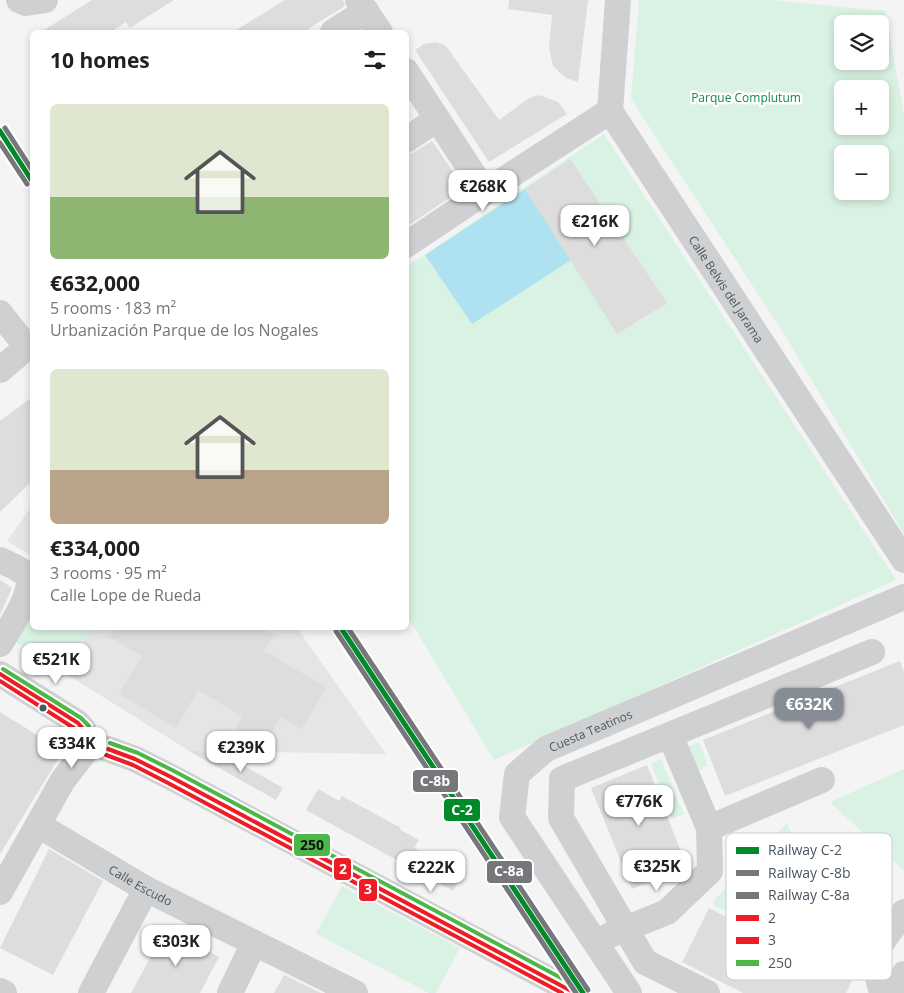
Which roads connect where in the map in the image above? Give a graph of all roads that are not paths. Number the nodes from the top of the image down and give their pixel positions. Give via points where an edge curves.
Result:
1 (18, 0) edge
2 (45, 0) edge
3 (618, 0) edge
4 (362, 6) edge
5 (335, 30) edge
6 (379, 30) edge
7 (409, 79) edge
8 (610, 111) junction
9 (438, 119) junction
10 (409, 138) edge
11 (485, 192) junction
12 (409, 243) edge
13 (0, 313) edge
14 (0, 370) edge
15 (0, 560) edge
16 (904, 560) edge
17 (904, 597) edge
18 (0, 644) edge
19 (872, 652) dead end
20 (0, 674) edge
21 (670, 735) junction
22 (92, 744) junction
23 (822, 780) dead end
24 (38, 825) junction
25 (709, 828) junction
26 (8, 860) edge
27 (146, 889) junction
28 (0, 892) edge
29 (904, 912) edge
30 (892, 928) edge
31 (627, 929) junction
32 (593, 941) junction
33 (254, 943) junction
34 (904, 974) edge
35 (878, 980) edge
36 (0, 991) edge
37 (4, 993) edge
38 (91, 993) edge
39 (230, 993) edge
40 (354, 993) edge
41 (575, 993) edge
42 (629, 993) edge
43 (708, 993) edge
44 (882, 993) edge
45 (891, 993) edge

1 - 2 street via 26,3
3 - 8 street
4 - 5 street
4 - 6 street
7 - 9 street
8 - 11 street
8 - 16 street, Calle Belvis del Jarama
9 - 10 street
9 - 11 street
11 - 12 street
13 - 14 street via 27,347
15 - 18 street via 26,575 30,583 28,593
17 - 32 street, Cuesta Teatinos via 546,749 517,774 512,817
19 - 21 street
20 - 22 street via 78,723
21 - 25 street
21 - 31 street via 562,779 561,818
22 - 24 street via 63,780
22 - 41 street via 157,770
23 - 25 street
24 - 26 street
24 - 27 street, Calle Escudo
25 - 31 street via 710,872 667,912
26 - 28 street
27 - 33 street, Calle Escudo
27 - 38 street
29 - 30 street
31 - 32 street
31 - 43 street via 645,962
32 - 42 street, Cuesta Teatinos
33 - 39 street
33 - 40 street, Calle Escudo
34 - 45 street
35 - 44 street
36 - 37 street

